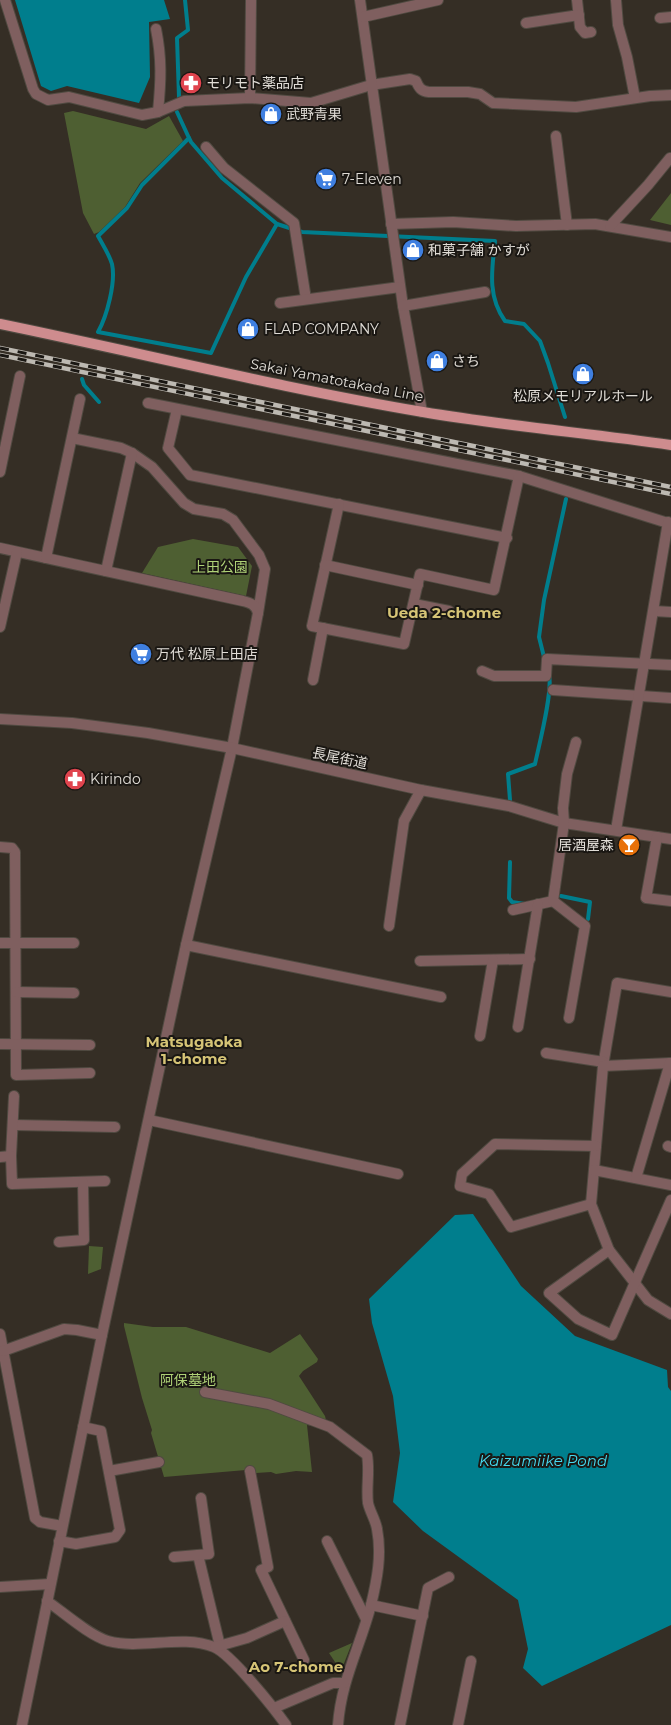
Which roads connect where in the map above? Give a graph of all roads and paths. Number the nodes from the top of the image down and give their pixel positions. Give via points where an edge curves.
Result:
1 (5, 0) edge
2 (251, 0) edge
3 (360, 0) edge
4 (438, 0) edge
5 (577, 0) edge
6 (616, 0) edge
7 (579, 15) junction
8 (362, 17) junction
9 (671, 17) edge
10 (660, 18) dead end
11 (526, 23) dead end
12 (156, 29) dead end
13 (591, 32) dead end
14 (371, 86) junction
15 (671, 95) edge
16 (250, 98) junction
17 (635, 98) junction
18 (158, 112) junction
19 (556, 136) dead end
20 (206, 147) dead end
21 (670, 158) dead end
22 (391, 225) junction
23 (567, 225) junction
24 (610, 226) junction
25 (671, 237) edge
26 (400, 287) junction
27 (484, 292) dead end
28 (306, 299) junction
29 (280, 303) dead end
30 (403, 306) junction
31 (0, 324) edge
32 (20, 376) dead end
33 (80, 399) dead end
34 (148, 403) dead end
35 (177, 409) junction
36 (422, 412) junction
37 (72, 438) junction
38 (671, 445) edge
39 (132, 453) junction
40 (0, 472) edge
41 (519, 476) junction
42 (339, 504) junction
43 (670, 523) edge
44 (507, 538) junction
45 (0, 548) edge
46 (17, 552) junction
47 (46, 558) junction
48 (325, 565) junction
49 (106, 571) junction
50 (418, 585) junction
51 (414, 604) junction
52 (449, 611) dead end
53 (654, 611) junction
54 (671, 612) edge
55 (258, 614) junction
56 (0, 628) edge
57 (323, 628) junction
58 (646, 663) junction
59 (671, 665) edge
60 (482, 671) dead end
61 (313, 680) dead end
62 (553, 690) dead end
63 (640, 696) junction
64 (671, 698) edge
65 (0, 719) edge
66 (576, 742) dead end
67 (232, 748) junction
68 (421, 790) junction
69 (564, 823) junction
70 (616, 830) junction
71 (657, 837) junction
72 (671, 839) edge
73 (0, 847) edge
74 (553, 901) junction
75 (671, 901) edge
76 (538, 904) junction
77 (513, 910) dead end
78 (389, 926) dead end
79 (0, 943) edge
80 (16, 943) junction
81 (74, 944) dead end
82 (186, 945) junction
83 (530, 959) junction
84 (493, 960) junction
85 (420, 961) dead end
86 (16, 992) junction
87 (671, 992) edge
88 (74, 993) dead end
89 (441, 997) dead end
90 (569, 1018) dead end
91 (518, 1027) dead end
92 (480, 1036) dead end
93 (0, 1044) edge
94 (16, 1045) junction
95 (90, 1045) dead end
96 (546, 1053) dead end
97 (670, 1063) edge
98 (604, 1064) junction
99 (90, 1073) dead end
100 (14, 1096) dead end
101 (149, 1120) junction
102 (13, 1125) junction
103 (115, 1127) dead end
104 (596, 1146) junction
105 (11, 1156) junction
106 (0, 1157) edge
107 (594, 1170) junction
108 (398, 1174) dead end
109 (636, 1178) junction
110 (105, 1181) dead end
111 (83, 1182) junction
112 (671, 1185) edge
113 (671, 1200) edge
114 (591, 1204) junction
115 (59, 1242) dead end
116 (609, 1250) junction
117 (634, 1282) junction
118 (671, 1314) edge
119 (0, 1334) edge
120 (102, 1335) junction
121 (3, 1351) junction
122 (206, 1392) dead end
123 (83, 1427) junction
124 (160, 1462) dead end
125 (109, 1471) junction
126 (250, 1471) dead end
127 (201, 1498) dead end
128 (62, 1526) junction
129 (59, 1541) junction
130 (328, 1541) dead end
131 (198, 1555) junction
132 (174, 1557) dead end
133 (449, 1577) dead end
134 (50, 1584) junction
135 (0, 1587) edge
136 (47, 1601) junction
137 (371, 1605) junction
138 (423, 1616) junction
139 (366, 1620) junction
140 (285, 1621) junction
141 (218, 1647) junction
142 (304, 1660) dead end
143 (471, 1661) dead end
144 (344, 1683) junction
145 (274, 1708) junction
146 (22, 1725) edge
147 (286, 1725) edge
148 (338, 1725) edge
149 (400, 1725) edge
150 (458, 1725) edge

1 - 18 street via 36,94 48,100 69,97 142,115
2 - 16 street
3 - 8 street
4 - 8 street
5 - 7 street
6 - 17 street via 618,25
7 - 11 street
7 - 13 street via 580,27 585,33
8 - 14 street
9 - 10 street
12 - 18 street via 162,75
14 - 16 street via 312,103
14 - 17 street via 410,78 416,81 419,88 429,92 468,92 480,94 493,103 576,108
14 - 22 street
15 - 17 street
16 - 18 street via 184,102
19 - 23 street
20 - 28 street via 224,168 294,223
21 - 24 street
22 - 23 street via 453,222 516,226
22 - 26 street
23 - 24 street
24 - 25 street
26 - 28 street
26 - 30 street
27 - 30 street
28 - 29 street
30 - 36 street
31 - 36 main road, Sakai Yamatotakada Line via 273,383
32 - 40 street
33 - 37 street
34 - 35 street
35 - 41 street
35 - 42 street via 168,448 190,475
36 - 38 main road, Sakai Yamatotakada Line
37 - 39 street via 121,448
37 - 47 street
39 - 49 street
39 - 55 street via 152,467 189,507 223,514 233,520 259,555 265,569
41 - 43 street
41 - 44 street
42 - 44 street
42 - 48 street
43 - 53 street
44 - 50 street via 494,590 420,574
45 - 46 street
46 - 47 street
46 - 56 street
47 - 49 street
48 - 50 street
48 - 57 street via 312,626
49 - 55 street via 249,602
50 - 51 street
51 - 52 street
51 - 57 street via 404,644
53 - 54 street
53 - 58 street
55 - 67 street
57 - 61 street
58 - 59 street
58 - 60 street via 547,659 546,676 494,676
58 - 63 street
62 - 63 street
63 - 64 street
63 - 70 street
65 - 67 street, 長尾街道 via 80,724
66 - 69 street via 567,774
67 - 68 street, 長尾街道
67 - 82 street
68 - 69 street, 長尾街道 via 509,806
68 - 78 street via 404,821
69 - 70 street, 長尾街道
69 - 74 street
70 - 71 street, 長尾街道
71 - 72 street, 長尾街道
71 - 75 street via 646,898
73 - 80 street via 12,848 15,852
74 - 76 street
74 - 90 street via 585,926
76 - 77 street
76 - 83 street
79 - 80 street
80 - 81 street
80 - 86 street
82 - 89 street
82 - 101 street
83 - 84 street
83 - 91 street
84 - 85 street
84 - 92 street
86 - 88 street
86 - 94 street
87 - 98 street via 617,983
93 - 94 street
94 - 95 street
94 - 99 street via 16,1075
96 - 98 street
97 - 98 street
97 - 109 street
98 - 104 street
100 - 102 street
101 - 108 street
101 - 120 street
102 - 103 street
102 - 105 street
104 - 107 street
104 - 114 street via 495,1144 462,1174 460,1186 489,1194 511,1227
105 - 106 street
105 - 111 street via 12,1184
107 - 109 street
107 - 114 street
109 - 112 street
110 - 111 street
111 - 115 street via 84,1240
113 - 117 street
114 - 116 street
116 - 117 street
116 - 117 street via 549,1293 578,1319 612,1335
117 - 118 street via 648,1300
119 - 121 street
120 - 121 street via 64,1329
120 - 123 street
121 - 128 street via 35,1518 40,1522
122 - 137 street via 269,1404 330,1427 367,1455 368,1504 377,1529 380,1558
123 - 125 street via 101,1431
123 - 128 street
124 - 125 street
125 - 129 street via 120,1530 115,1537 76,1544
126 - 140 street via 268,1567 261,1570
127 - 131 street via 209,1554
128 - 129 street
129 - 134 street
130 - 139 street
131 - 132 street
131 - 141 street
133 - 138 street via 428,1588
134 - 135 street
134 - 136 street
136 - 141 street via 93,1634 108,1641 197,1643
136 - 146 street
137 - 138 street
137 - 139 street
138 - 149 street
139 - 144 street
140 - 141 street via 247,1638
140 - 142 street
141 - 145 street
143 - 150 street
144 - 145 street via 333,1683
144 - 148 street
145 - 147 street

